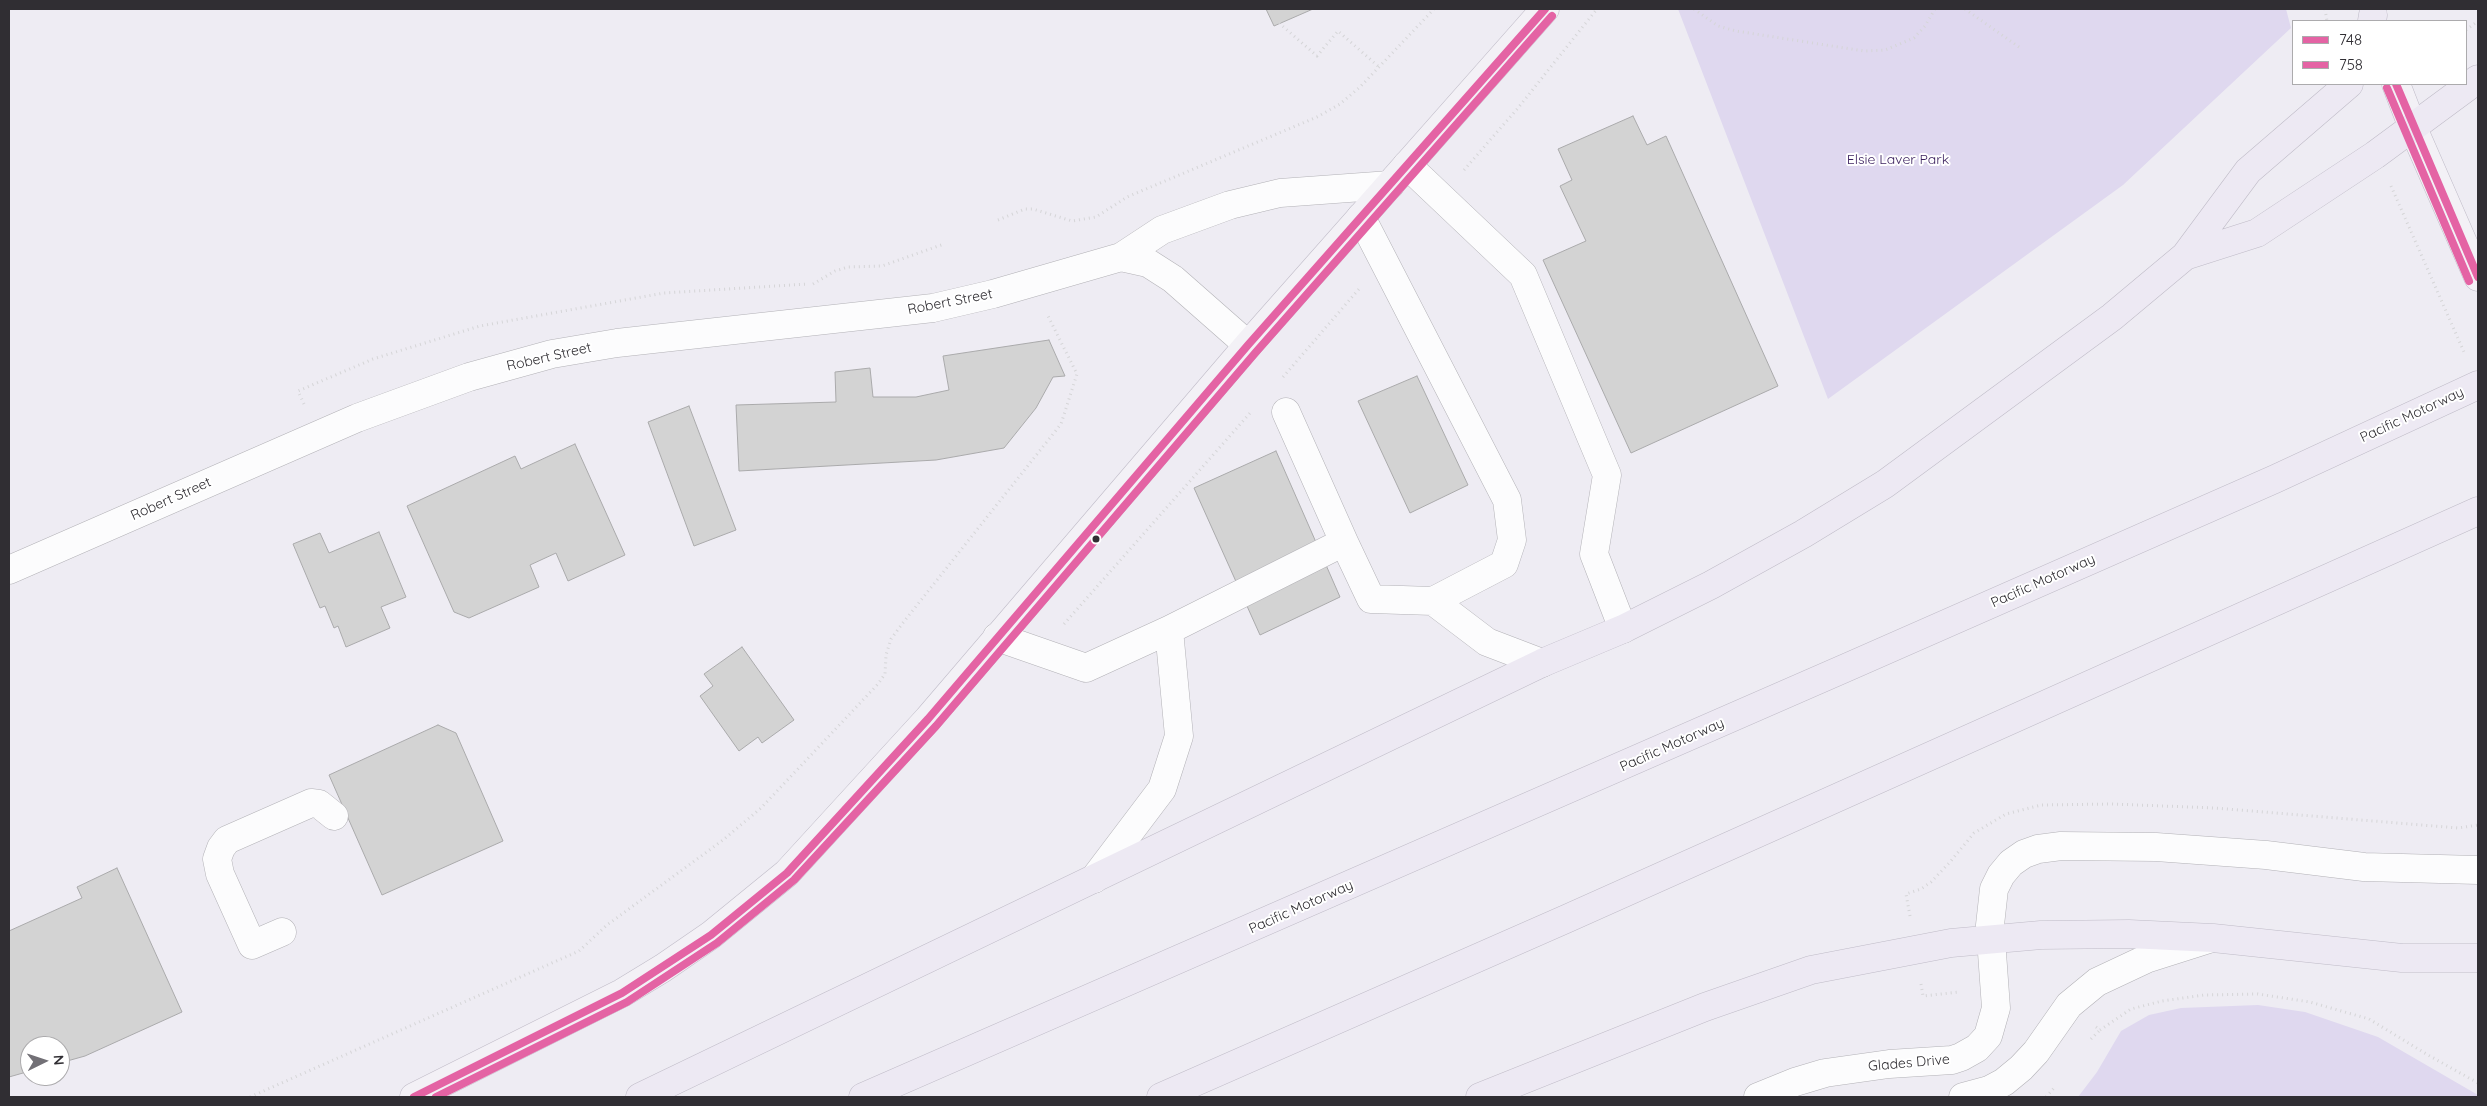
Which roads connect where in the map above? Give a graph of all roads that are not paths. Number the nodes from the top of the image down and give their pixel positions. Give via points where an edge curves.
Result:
1 (1545, 9) edge
2 (2478, 79) edge
3 (2348, 85) edge
4 (2396, 85) edge
5 (2413, 128) junction
6 (1399, 175) junction
7 (1362, 217) junction
8 (2185, 256) junction
9 (1121, 257) junction
10 (2478, 277) edge
11 (1248, 345) junction
12 (2478, 385) edge
13 (1286, 412) dead end
14 (2478, 511) edge
15 (1344, 542) junction
16 (9, 570) edge
17 (1433, 601) junction
18 (1623, 629) junction
19 (1169, 630) junction
20 (997, 637) junction
21 (1542, 663) junction
22 (334, 816) dead end
23 (2478, 870) edge
24 (1094, 879) junction
25 (282, 932) dead end
26 (2212, 938) junction
27 (1991, 939) junction
28 (2473, 963) edge
29 (414, 1097) edge
30 (640, 1097) edge
31 (863, 1097) edge
32 (1161, 1097) edge
33 (1480, 1097) edge
34 (1758, 1097) edge
35 (1963, 1097) edge

1 - 6 main road
2 - 5 highway
3 - 8 highway via 2248,171
4 - 5 main road
5 - 8 highway via 2258,233
5 - 10 main road
6 - 7 main road
6 - 9 street, Robert Street via 1280,193 1230,205 1162,230
6 - 18 street via 1441,196 1524,275 1607,475 1594,554
7 - 11 main road
7 - 17 street via 1507,500 1512,540 1504,564
8 - 18 highway via 2112,317 1884,484 1803,534
9 - 11 street, Robert Street via 1148,263 1173,279
9 - 16 street, Robert Street via 933,308 617,343 552,354 478,374 357,418
11 - 20 main road
12 - 31 highway, Pacific Motorway via 2275,479
13 - 15 street
14 - 32 highway
15 - 17 street via 1370,599
15 - 19 street
17 - 21 street via 1487,642
18 - 21 highway
19 - 20 street via 1086,668
19 - 24 street via 1179,736 1162,789
20 - 29 main road via 928,719 787,873 711,935 622,994
21 - 24 highway
22 - 25 street via 327,808 311,803 227,840 221,848 217,859 220,874 252,945
23 - 27 street, Glades Drive via 2364,867 2156,846 2048,847 2024,854 2001,875 1991,897
24 - 30 highway
26 - 27 highway via 2129,934
26 - 28 highway via 2346,954
26 - 35 street via 2146,959 2097,982 2069,1005 2021,1068 1989,1090
27 - 33 highway via 1916,949 1811,970 1705,1007
27 - 34 street, Glades Drive via 1996,1008 1991,1029 1977,1048 1952,1060 1825,1073

